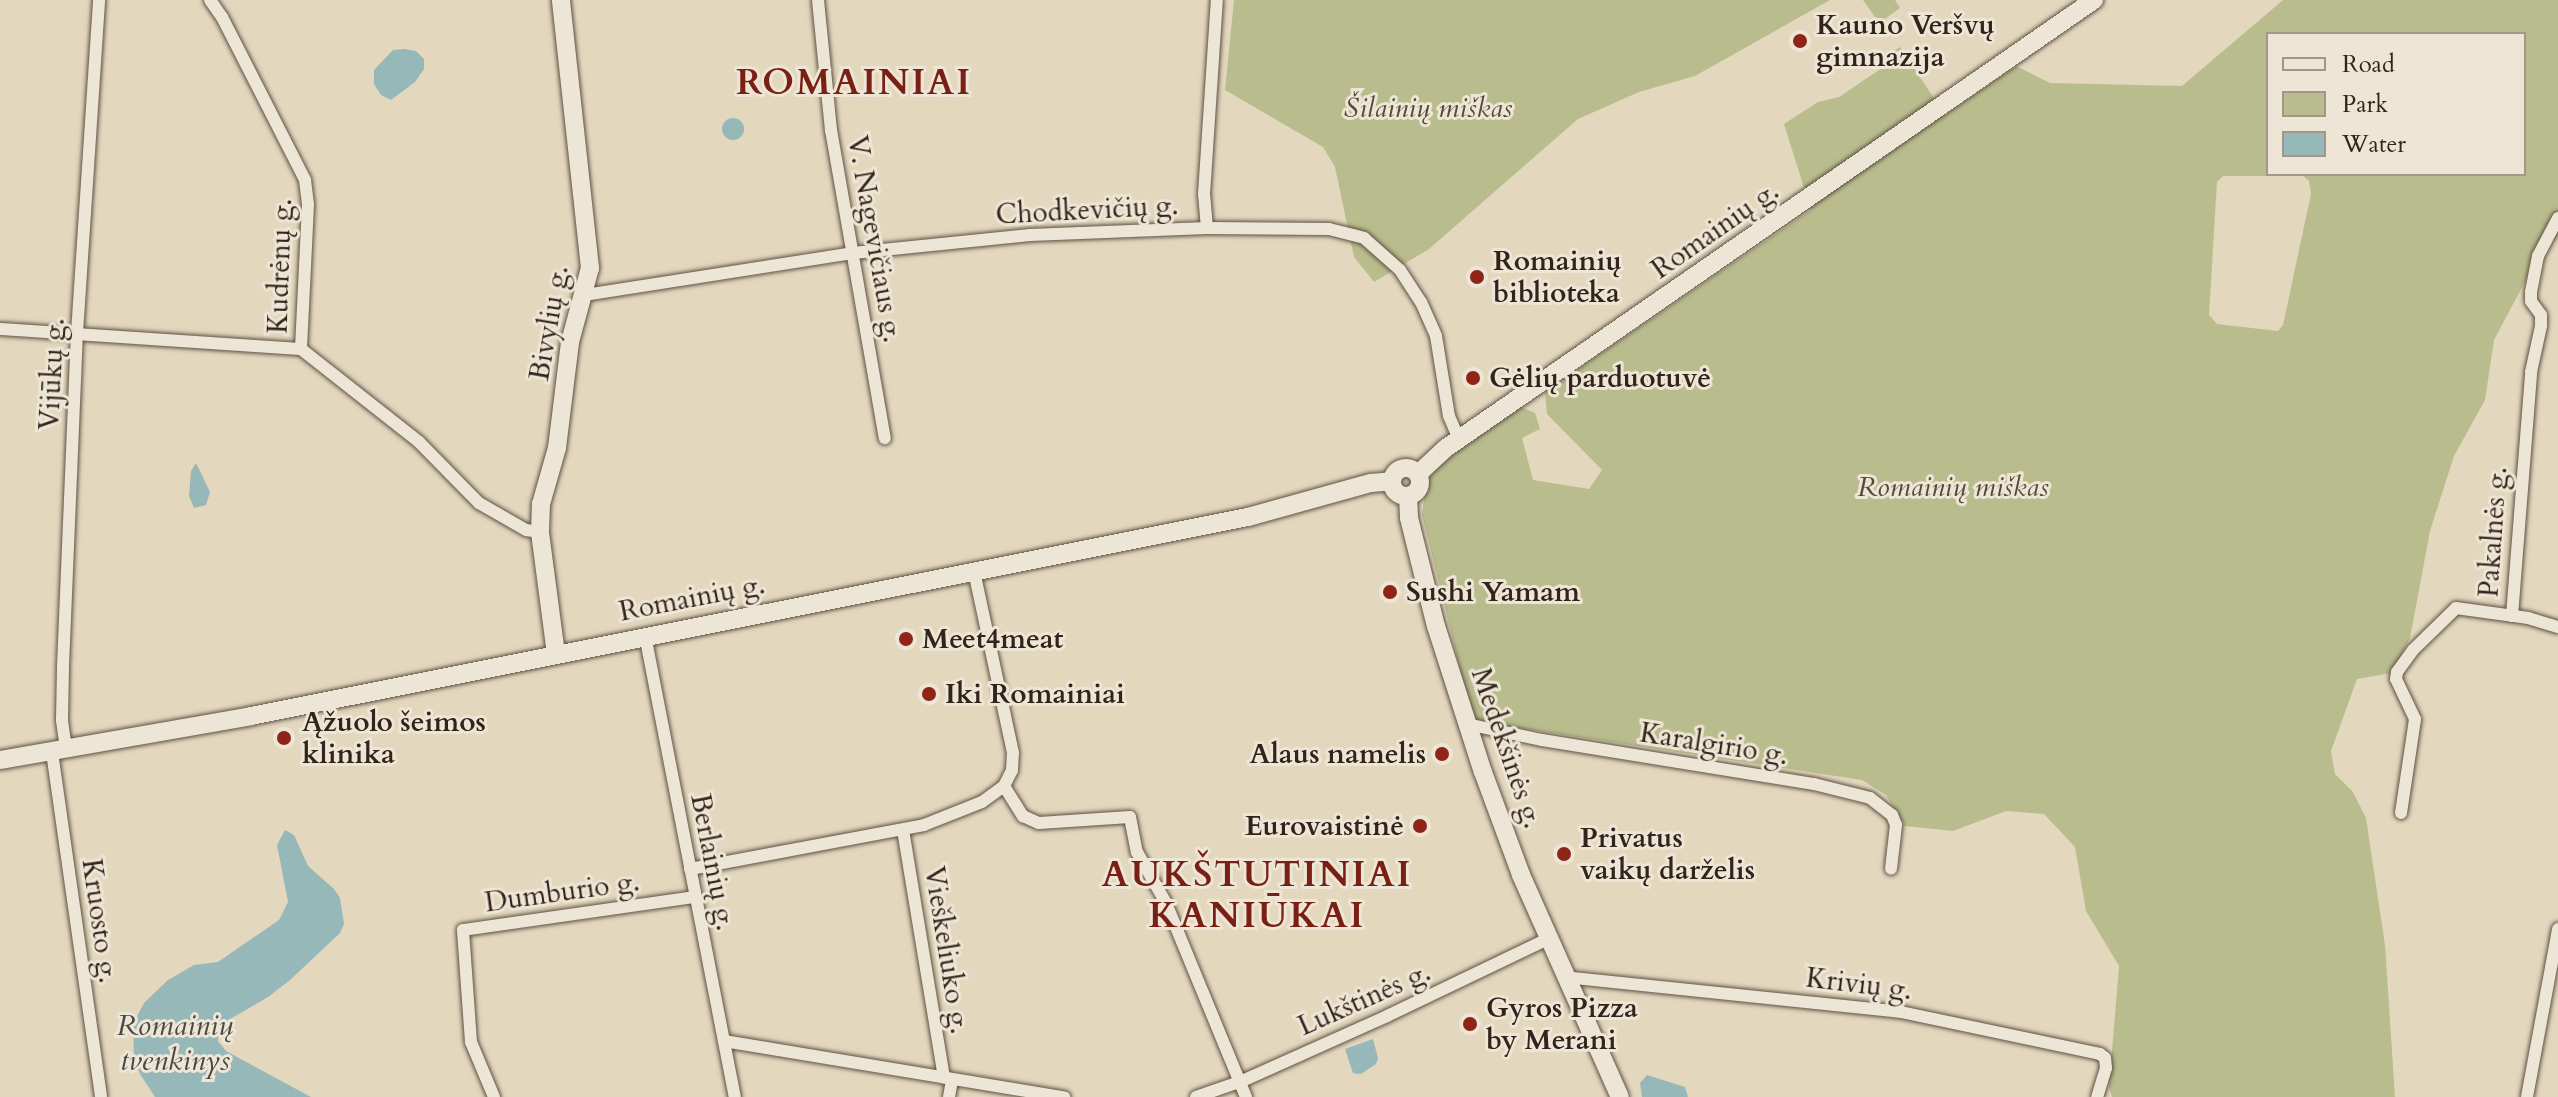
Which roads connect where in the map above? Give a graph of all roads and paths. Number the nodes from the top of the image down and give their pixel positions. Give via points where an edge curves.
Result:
1 (99, 0) edge
2 (210, 0) edge
3 (561, 0) edge
4 (818, 0) edge
5 (1217, 0) edge
6 (2094, 0) edge
7 (2558, 218) edge
8 (1207, 228) junction
9 (853, 253) junction
10 (585, 295) junction
11 (0, 329) edge
12 (77, 333) junction
13 (301, 349) junction
14 (885, 438) dead end
15 (1459, 439) junction
16 (1418, 474) junction
17 (1392, 481) junction
18 (1408, 497) junction
19 (540, 532) junction
20 (974, 571) junction
21 (2512, 616) junction
22 (2558, 627) edge
23 (645, 635) junction
24 (556, 654) junction
25 (1467, 724) junction
26 (59, 751) junction
27 (0, 760) edge
28 (1004, 786) junction
29 (2401, 813) dead end
30 (903, 830) junction
31 (690, 869) junction
32 (1891, 869) dead end
33 (695, 897) junction
34 (2558, 929) edge
35 (1548, 939) junction
36 (1564, 977) junction
37 (724, 1041) junction
38 (948, 1079) junction
39 (1242, 1081) junction
40 (101, 1097) edge
41 (494, 1097) edge
42 (735, 1097) edge
43 (949, 1097) edge
44 (1064, 1097) edge
45 (1196, 1097) edge
46 (1246, 1097) edge
47 (1620, 1097) edge
48 (2097, 1097) edge
49 (2527, 1097) edge

1 - 12 street, Vijūkų g.
2 - 13 street, Kudrėnų g. via 305,180
3 - 10 main road, Bivylių g. via 589,255
4 - 9 street, V. Nagevičiaus g. via 831,130
5 - 8 street via 1204,194
6 - 15 main road, Romainių g.
7 - 21 street, Pakalnės g. via 2538,256 2531,292 2541,326 2531,372
8 - 9 street, Chodkevičių g. via 1030,235
8 - 15 street, Chodkevičių g. via 1313,227 1364,238 1400,270 1427,313 1445,375 1449,416
9 - 10 street, Chodkevičių g.
9 - 14 street, V. Nagevičiaus g.
10 - 19 main road, Bivylių g. via 570,342 562,419 541,504
11 - 12 street
12 - 13 street
12 - 26 street, Vijūkų g.
13 - 19 street, Kudrėnų g. via 419,442 479,503 526,530
15 - 16 main road, Romainių g.
16 - 17 main road via 1400,469
16 - 18 main road via 1419,488
17 - 18 main road via 1395,491
17 - 20 main road, Romainių g. via 1248,517
18 - 25 main road, Medekšinės g. via 1436,626
19 - 24 main road, Bivylių g.
20 - 23 main road, Romainių g.
20 - 28 street via 1013,753
21 - 22 street
21 - 29 street, Pakalnės g. via 2450,610 2397,672 2397,685 2415,719
23 - 24 main road, Romainių g.
23 - 31 street, Berlainių g.
24 - 26 main road, Romainių g.
25 - 32 street, Karalgirio g. via 1870,798 1892,815 1896,825
25 - 35 main road, Medekšinės g.
26 - 27 main road, Romainių g.
26 - 40 street, Kruosto g.
28 - 30 street, Vieškeliuko g. via 956,815
28 - 39 street via 1023,816 1039,823 1130,817 1137,852 1161,890
30 - 31 street, Vieškeliuko g.
30 - 38 street, Vieškeliuko g.
31 - 33 street, Berlainių g.
33 - 37 street, Berlainių g.
33 - 41 street, Dumburio g. via 463,930 471,1042
34 - 49 street
35 - 36 main road, Medekšinės g.
35 - 39 street, Lukštinės g.
36 - 47 main road, Medekšinės g.
36 - 48 street, Krivių g. via 1901,1012 2100,1054 2106,1068
37 - 38 street
37 - 42 street, Berlainių g.
38 - 43 street, Vieškeliuko g.
38 - 44 street
39 - 45 street, Lukštinės g.
39 - 46 street

